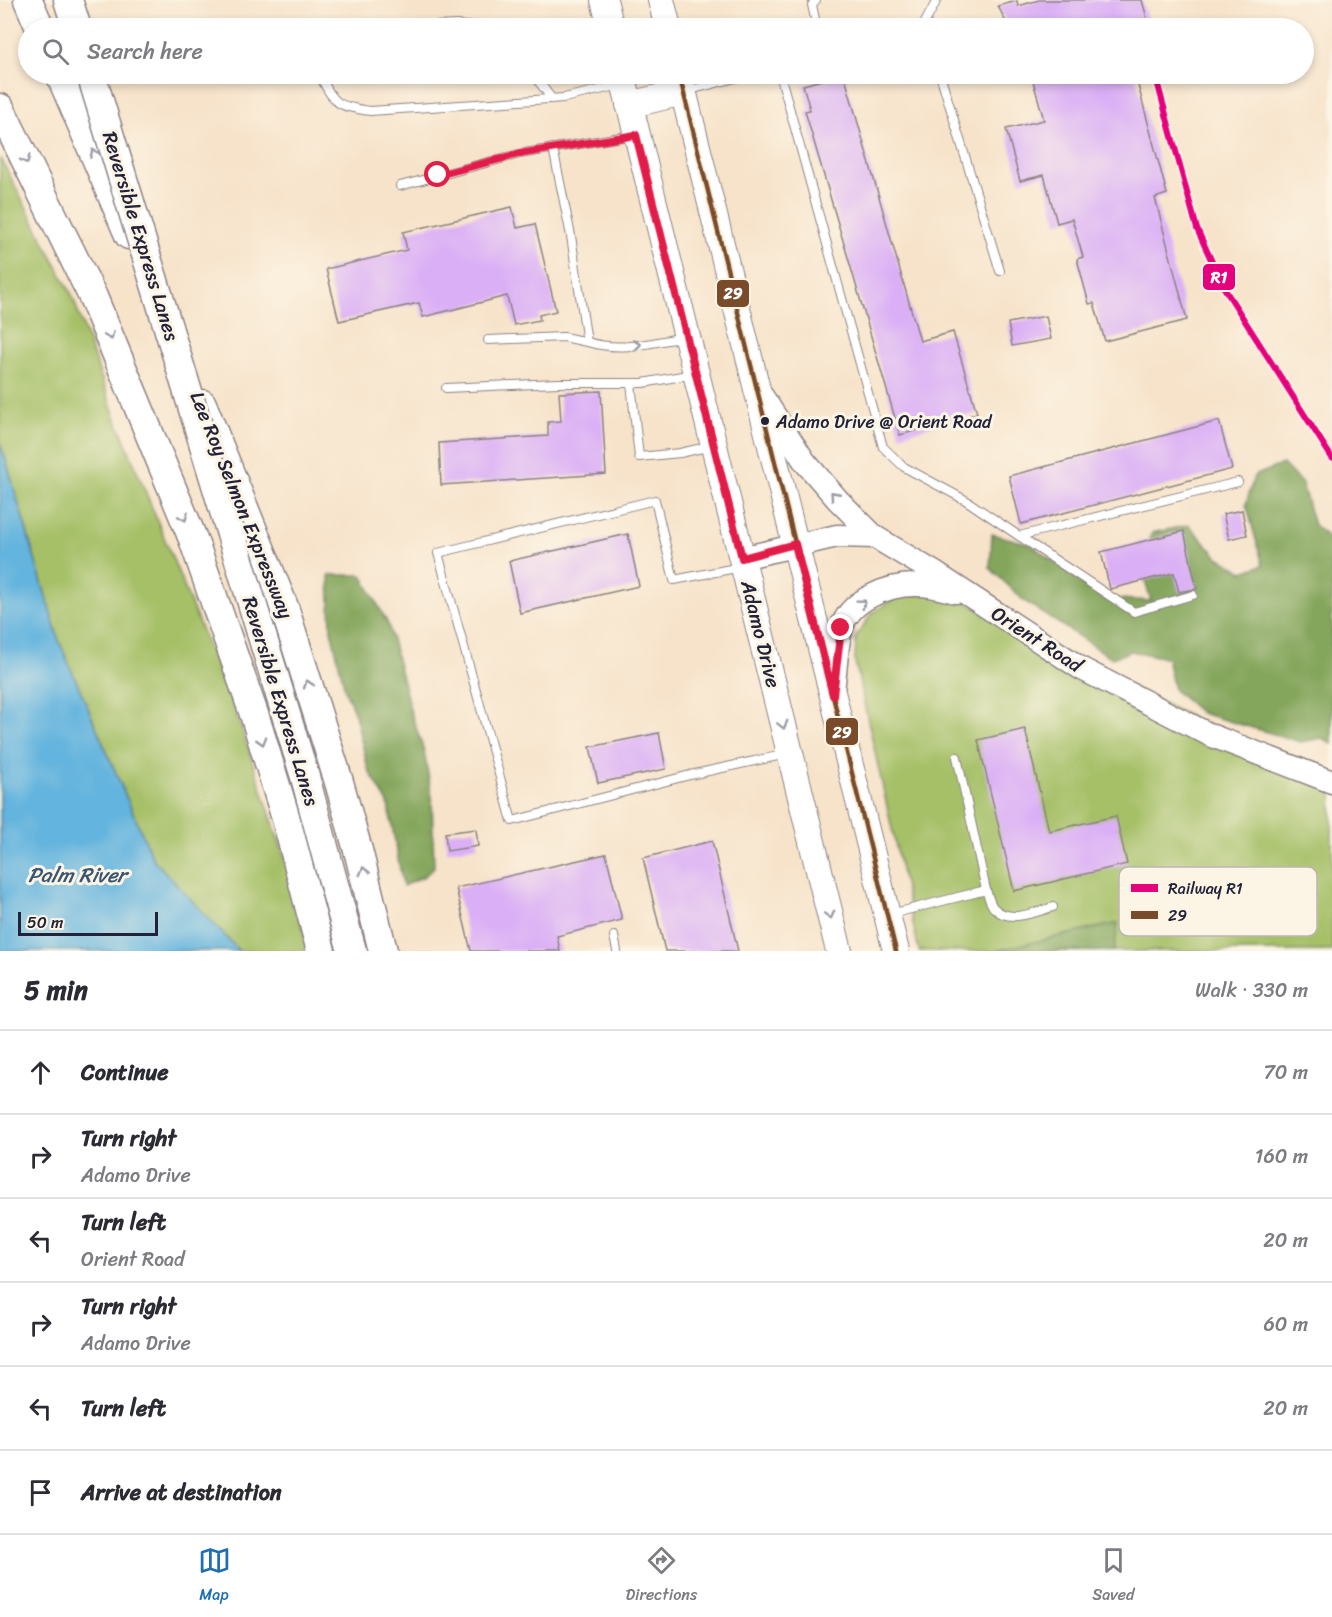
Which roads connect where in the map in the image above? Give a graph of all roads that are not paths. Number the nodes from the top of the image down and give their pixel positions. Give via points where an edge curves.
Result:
1 (68, 0) edge
2 (604, 0) edge
3 (661, 0) edge
4 (816, 0) edge
5 (937, 0) edge
6 (74, 18) edge
7 (608, 18) edge
8 (666, 18) edge
9 (815, 18) edge
10 (927, 18) edge
11 (64, 84) edge
12 (94, 84) edge
13 (324, 84) edge
14 (541, 84) edge
15 (670, 84) edge
16 (681, 84) edge
17 (783, 84) edge
18 (943, 84) edge
19 (625, 88) edge
20 (552, 99) junction
21 (0, 108) edge
22 (636, 135) junction
23 (553, 148) junction
24 (400, 186) dead end
25 (1000, 271) dead end
26 (687, 336) junction
27 (488, 340) dead end
28 (587, 342) junction
29 (696, 374) junction
30 (631, 383) junction
31 (755, 385) junction
32 (446, 388) dead end
33 (714, 446) junction
34 (1238, 483) dead end
35 (1019, 536) junction
36 (876, 537) junction
37 (795, 544) junction
38 (743, 562) junction
39 (967, 594) junction
40 (1192, 595) dead end
41 (833, 695) junction
42 (790, 753) junction
43 (957, 757) dead end
44 (1332, 782) edge
45 (986, 890) junction
46 (1053, 907) dead end
47 (887, 915) junction
48 (614, 936) dead end
49 (381, 939) edge
50 (321, 951) edge
51 (352, 951) edge
52 (617, 951) edge
53 (838, 951) edge
54 (896, 951) edge

1 - 6 highway
2 - 7 main road
3 - 8 main road
4 - 9 lane via 812,4
5 - 10 lane
49 -> 11 highway, Lee Roy Selmon Expressway via 339,782 284,607 195,387
12 - 51 highway, Reversible Express Lanes, bridge via 305,777
13 - 20 lane via 345,108 370,111
14 - 20 lane
15 - 19 main road
16 - 31 main road
17 - 35 lane via 883,447 904,467 967,501
18 - 25 lane
19 - 20 lane
19 - 22 main road, Adamo Drive
21 -> 50 highway via 93,297 193,539 255,717
22 - 23 lane
22 - 26 main road, Adamo Drive
23 - 24 lane
23 - 28 lane
28 -> 26 lane via 610,348 631,347
26 - 29 main road, Adamo Drive
27 - 28 lane via 564,338
29 - 30 lane
29 - 33 main road, Adamo Drive
30 - 32 lane
30 - 33 lane via 639,457
36 -> 31 street, Orient Road via 805,462
31 - 37 main road
33 - 38 main road, Adamo Drive
34 - 35 lane
35 - 40 lane via 1134,612
36 - 37 street via 837,536
36 - 39 street, Orient Road
37 - 38 street
37 - 41 main road
38 -> 42 main road, Adamo Drive
38 - 42 lane via 674,580 655,500 438,553 512,821
41 -> 39 street via 841,628 868,597 916,584
39 - 44 street, Orient Road via 1082,669 1210,735
41 - 47 main road
42 -> 53 main road, Adamo Drive
43 - 45 lane
45 - 46 lane via 994,908 1007,916
45 - 47 lane
47 - 54 main road
48 - 52 lane

